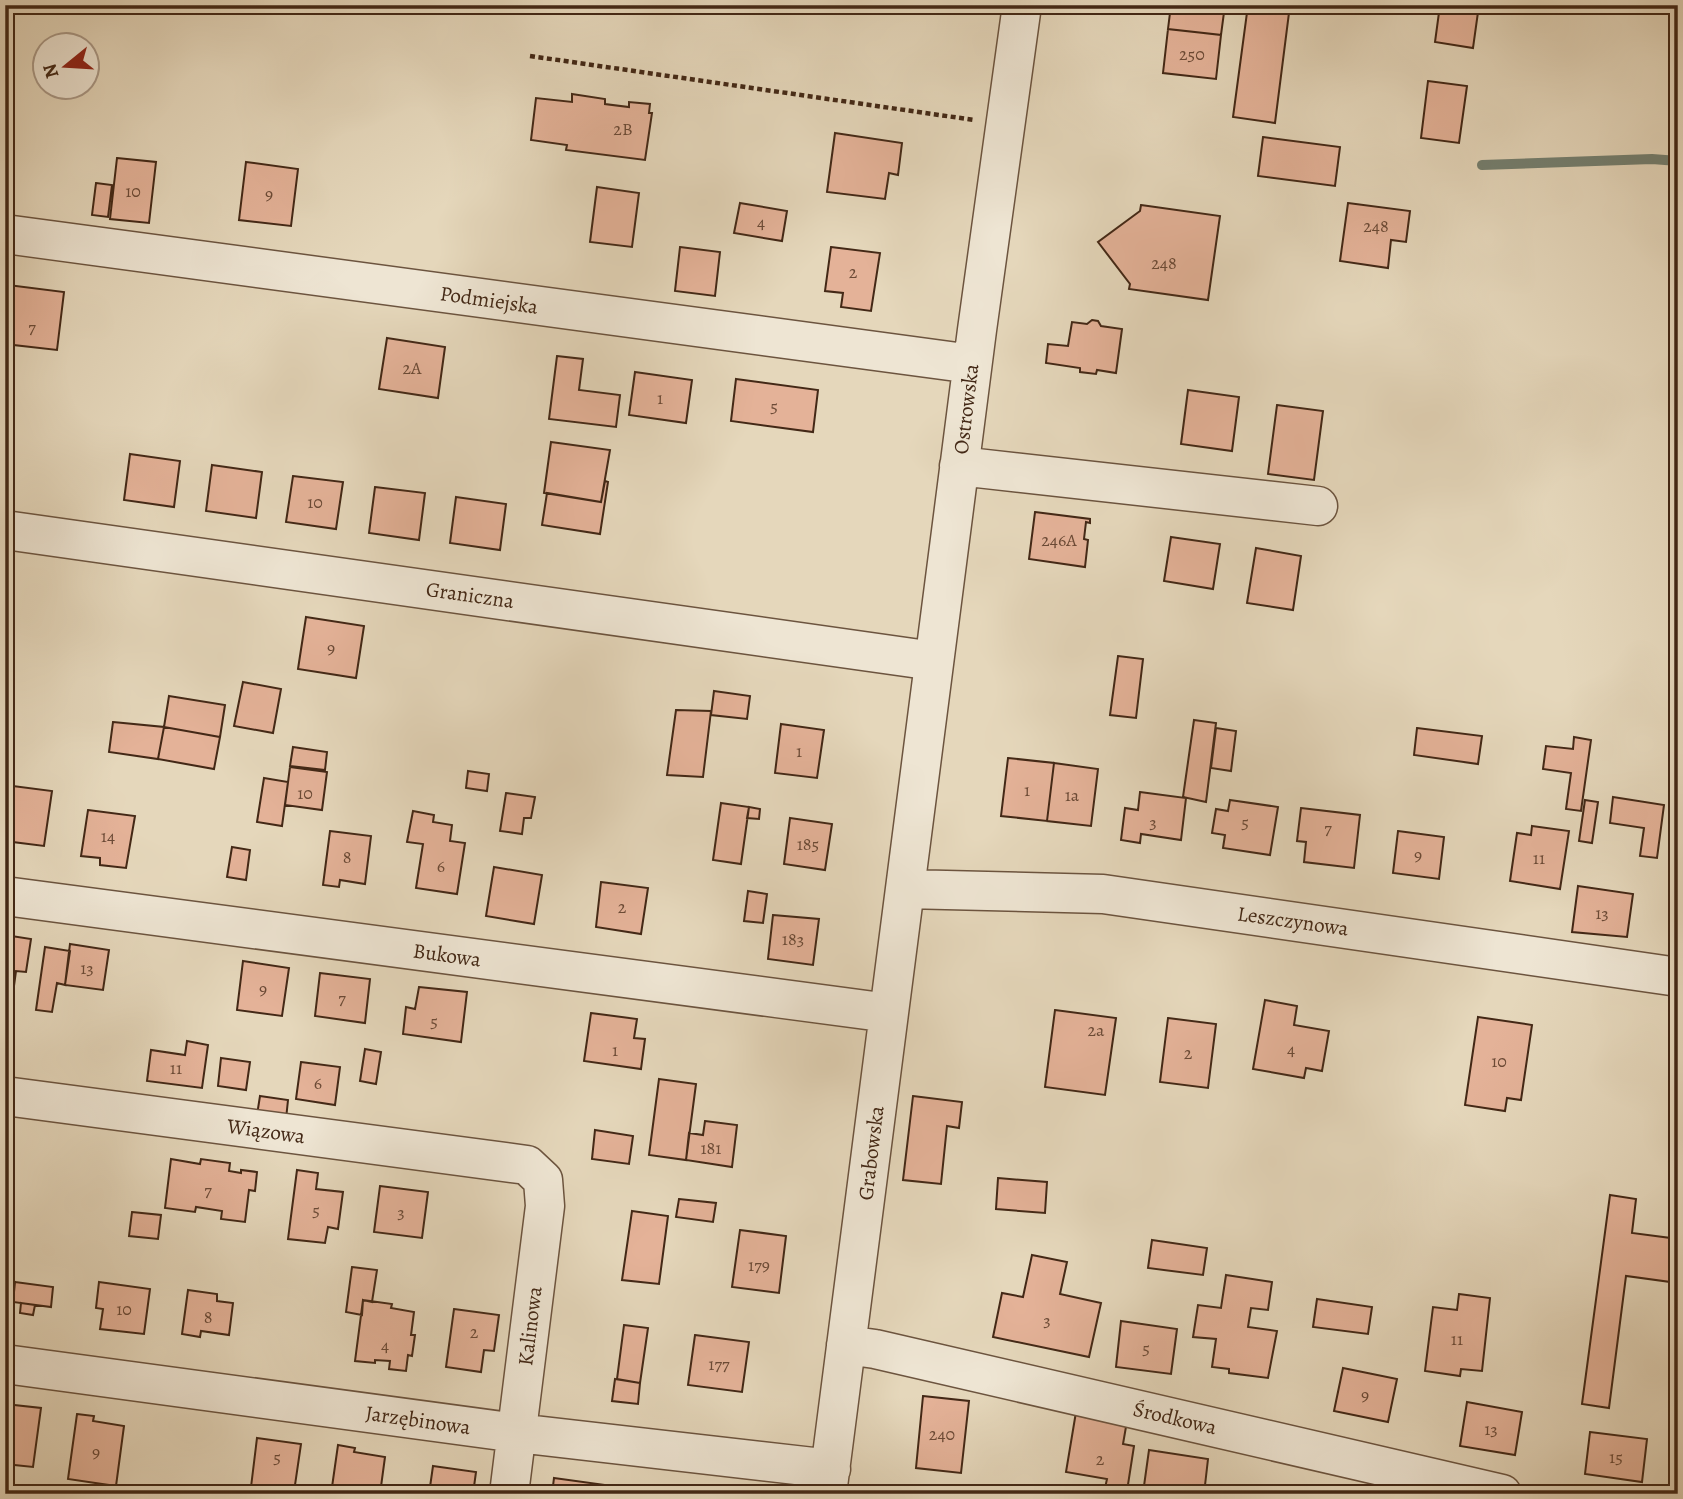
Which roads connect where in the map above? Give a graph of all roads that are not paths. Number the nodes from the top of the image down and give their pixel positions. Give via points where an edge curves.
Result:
1 (1022, 5) edge
2 (5, 234) edge
3 (972, 364) junction
4 (959, 466) junction
5 (1318, 506) dead end
6 (5, 530) edge
7 (934, 661) junction
8 (916, 813) joint
9 (905, 889) junction
10 (5, 897) edge
11 (1678, 977) edge
12 (889, 1013) junction
13 (5, 1096) edge
14 (527, 1165) joint
15 (846, 1345) junction
16 (5, 1364) edge
17 (517, 1433) junction
18 (829, 1481) edge
19 (509, 1494) edge
20 (1502, 1494) edge

1 - 3 street, Ostrowska
2 - 3 street, Podmiejska
3 - 4 street, Ostrowska
4 - 5 street
4 - 7 street, Ostrowska
6 - 7 street, Graniczna
7 - 8 street, Ostrowska
8 - 9 street, Grabowska
9 - 11 street, Leszczynowa via 1104,894
9 - 12 street, Grabowska
10 - 12 street, Bukowa
12 - 15 street, Grabowska
13 - 14 street, Wiązowa
14 - 17 street, Kalinowa via 543,1180 545,1206
15 - 18 street, Grabowska
15 - 20 street, Środkowa
16 - 17 street, Jarzębinowa
17 - 18 street, Jarzębinowa
17 - 19 street, Kalinowa

